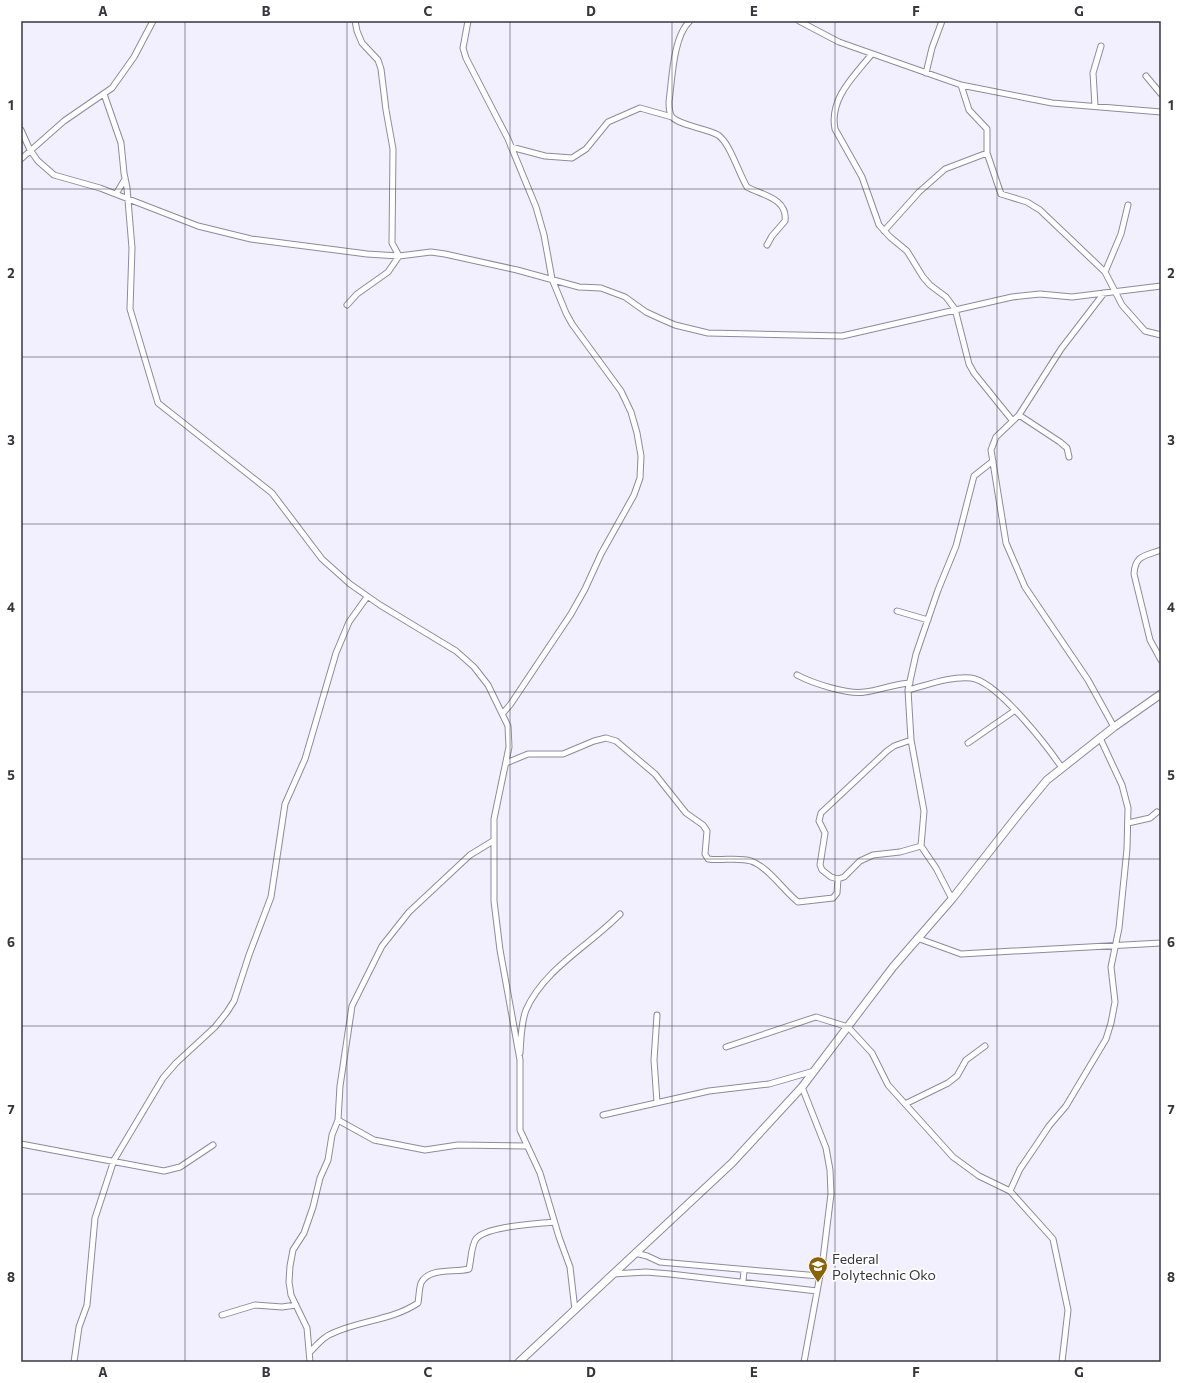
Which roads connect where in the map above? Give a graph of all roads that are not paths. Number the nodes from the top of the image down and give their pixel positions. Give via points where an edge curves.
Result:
1 (153, 21) edge
2 (355, 21) edge
3 (468, 21) edge
4 (690, 21) edge
5 (798, 21) edge
6 (942, 21) edge
7 (1101, 46) dead end
8 (871, 55) junction
9 (926, 73) junction
10 (1146, 76) dead end
11 (961, 85) junction
12 (104, 94) junction
13 (1161, 94) edge
14 (1095, 106) junction
15 (1161, 112) edge
16 (672, 117) junction
17 (21, 130) edge
18 (511, 147) junction
19 (30, 150) junction
20 (987, 153) junction
21 (21, 159) edge
22 (125, 179) junction
23 (116, 194) junction
24 (129, 199) junction
25 (1128, 205) dead end
26 (884, 231) junction
27 (767, 245) dead end
28 (399, 256) junction
29 (1105, 272) junction
30 (552, 279) junction
31 (1161, 286) edge
32 (1115, 291) junction
33 (1104, 293) junction
34 (347, 305) dead end
35 (955, 309) junction
36 (1161, 335) edge
37 (1019, 415) junction
38 (1012, 420) junction
39 (1069, 457) dead end
40 (992, 461) junction
41 (1161, 550) edge
42 (367, 597) junction
43 (896, 610) dead end
44 (928, 620) junction
45 (1161, 660) edge
46 (797, 675) dead end
47 (910, 683) junction
48 (908, 690) junction
49 (1161, 694) edge
50 (1014, 711) junction
51 (503, 713) junction
52 (1114, 727) junction
53 (1100, 738) junction
54 (911, 740) junction
55 (968, 743) dead end
56 (506, 763) junction
57 (1062, 768) junction
58 (1157, 812) dead end
59 (1128, 823) junction
60 (493, 841) junction
61 (921, 846) junction
62 (838, 879) junction
63 (952, 899) junction
64 (620, 914) dead end
65 (917, 938) junction
66 (1161, 943) edge
67 (1116, 946) junction
68 (657, 1015) dead end
69 (848, 1027) junction
70 (985, 1046) dead end
71 (726, 1047) dead end
72 (520, 1060) junction
73 (815, 1071) junction
74 (802, 1087) junction
75 (657, 1102) junction
76 (905, 1104) junction
77 (603, 1114) dead end
78 (338, 1120) junction
79 (21, 1144) edge
80 (213, 1145) dead end
81 (526, 1146) junction
82 (114, 1160) junction
83 (1010, 1191) junction
84 (554, 1222) junction
85 (635, 1253) junction
86 (707, 1268) junction
87 (744, 1270) junction
88 (612, 1274) junction
89 (820, 1276) junction
90 (706, 1278) junction
91 (743, 1282) junction
92 (817, 1291) junction
93 (296, 1305) junction
94 (575, 1310) junction
95 (222, 1315) dead end
96 (310, 1352) junction
97 (74, 1362) edge
98 (310, 1362) edge
99 (519, 1362) edge
100 (804, 1362) edge
101 (1062, 1362) edge

1 - 12 street via 122,76
2 - 28 street via 362,44 378,60 381,69 393,149 392,243
3 - 18 street via 463,48 466,58
4 - 16 street via 683,29 678,44 669,102
5 - 8 street
6 - 9 street
7 - 14 street via 1093,73
8 - 9 street
8 - 26 street via 840,96 834,108 833,121 838,137 862,177 879,225
9 - 11 street
10 - 13 street
11 - 14 street via 1052,102
11 - 20 street via 969,110 987,129
12 - 19 street via 64,121
12 - 22 street via 121,143
14 - 15 street
16 - 18 street via 640,108 608,122 586,149 572,158 545,156
16 - 27 street via 720,136 747,187 764,193 780,205 785,213 785,221
17 - 19 street
18 - 30 street via 536,207
19 - 21 street
19 - 23 street via 54,175
20 - 26 street via 945,169 919,192
20 - 29 street via 1001,194 1027,202 1040,210
22 - 23 street
22 - 24 street
23 - 24 street
24 - 28 street via 198,226 251,239
24 - 42 street via 132,248 130,309 158,403 272,493 322,559
25 - 29 street via 1121,234
26 - 35 street via 907,251 923,277 946,297
28 - 30 street via 437,252
28 - 34 street via 388,272 357,294
29 - 32 street
30 - 35 street via 579,287 601,288 614,292 659,318 708,333 842,336
30 - 51 street via 572,324 621,391 631,412 641,456 640,478 634,495 571,614
31 - 32 street
32 - 33 street
32 - 36 street via 1122,305 1145,332
33 - 35 street via 1072,297 1040,294 1012,297
33 - 37 street via 1061,349
35 - 38 street via 974,374
37 - 38 street
37 - 39 street via 1060,442 1067,448
38 - 40 street via 996,437 991,450
40 - 44 street via 974,476 956,546
40 - 52 street via 1006,543 1025,587 1088,680
41 - 45 street via 1138,559 1134,574 1150,640
42 - 51 street via 456,651 474,667 488,685
42 - 82 street via 349,622 336,653 307,753 285,804 271,898 234,1000 215,1027 163,1078
43 - 44 street
44 - 47 street via 916,654
46 - 47 street via 812,683 855,692
47 - 48 street
48 - 50 street via 952,678 972,678 985,683 998,693
48 - 54 street
49 - 52 main road
50 - 55 street
50 - 57 street
51 - 56 street via 510,738
52 - 53 main road
53 - 57 main road
53 - 59 street via 1122,785 1128,808
54 - 61 street via 924,811
54 - 62 street via 887,751 821,813 819,821 825,833 820,865 831,878
56 - 60 street via 494,819
56 - 62 street via 528,754 563,754 594,741 606,738 616,740 655,774 686,813 703,825 707,831 705,854 708,859 753,862 776,879 798,902 833,898 837,893
57 - 63 main road via 1047,780
58 - 59 street via 1150,818
59 - 67 street
60 - 72 street via 496,922
60 - 78 street via 470,855 434,887 409,912 382,946 352,1006 340,1086
61 - 62 street via 900,852 873,855 860,861 844,878
61 - 63 street
63 - 65 main road
64 - 72 street via 557,970 531,1000 523,1024
65 - 67 street via 962,954
65 - 69 main road
66 - 67 street
67 - 83 street via 1111,967 1115,1002 1106,1039 1066,1106 1020,1169
68 - 75 street via 654,1060
69 - 71 street via 816,1017
69 - 73 main road
69 - 76 street via 872,1053 888,1085
70 - 76 street via 966,1060 957,1076 948,1083
72 - 81 street via 520,1130
73 - 74 main road
73 - 75 street via 769,1084 709,1091
74 - 85 main road via 732,1163
74 - 89 street via 826,1148 830,1170 831,1194
75 - 77 street
76 - 83 street via 953,1157 979,1176
78 - 81 street via 374,1140 425,1150 458,1146
78 - 93 street via 313,1207 304,1233 293,1250 289,1282 290,1295
79 - 82 street
80 - 82 street via 180,1167 164,1171
81 - 84 street via 540,1173
82 - 97 street via 95,1218 87,1305 79,1327
83 - 101 street via 1053,1240 1068,1310
84 - 94 street via 570,1267
84 - 96 street via 482,1234 475,1240 469,1269 427,1276 421,1284 418,1303 384,1319 329,1334
85 - 86 street via 660,1262
85 - 88 main road
86 - 87 street
86 - 90 street
87 - 89 street
87 - 91 street
88 - 90 street via 646,1272
88 - 94 main road
89 - 92 street
90 - 91 street
91 - 92 street
92 - 100 street
93 - 95 street via 255,1305
93 - 96 street via 307,1328
94 - 99 main road
96 - 98 street

